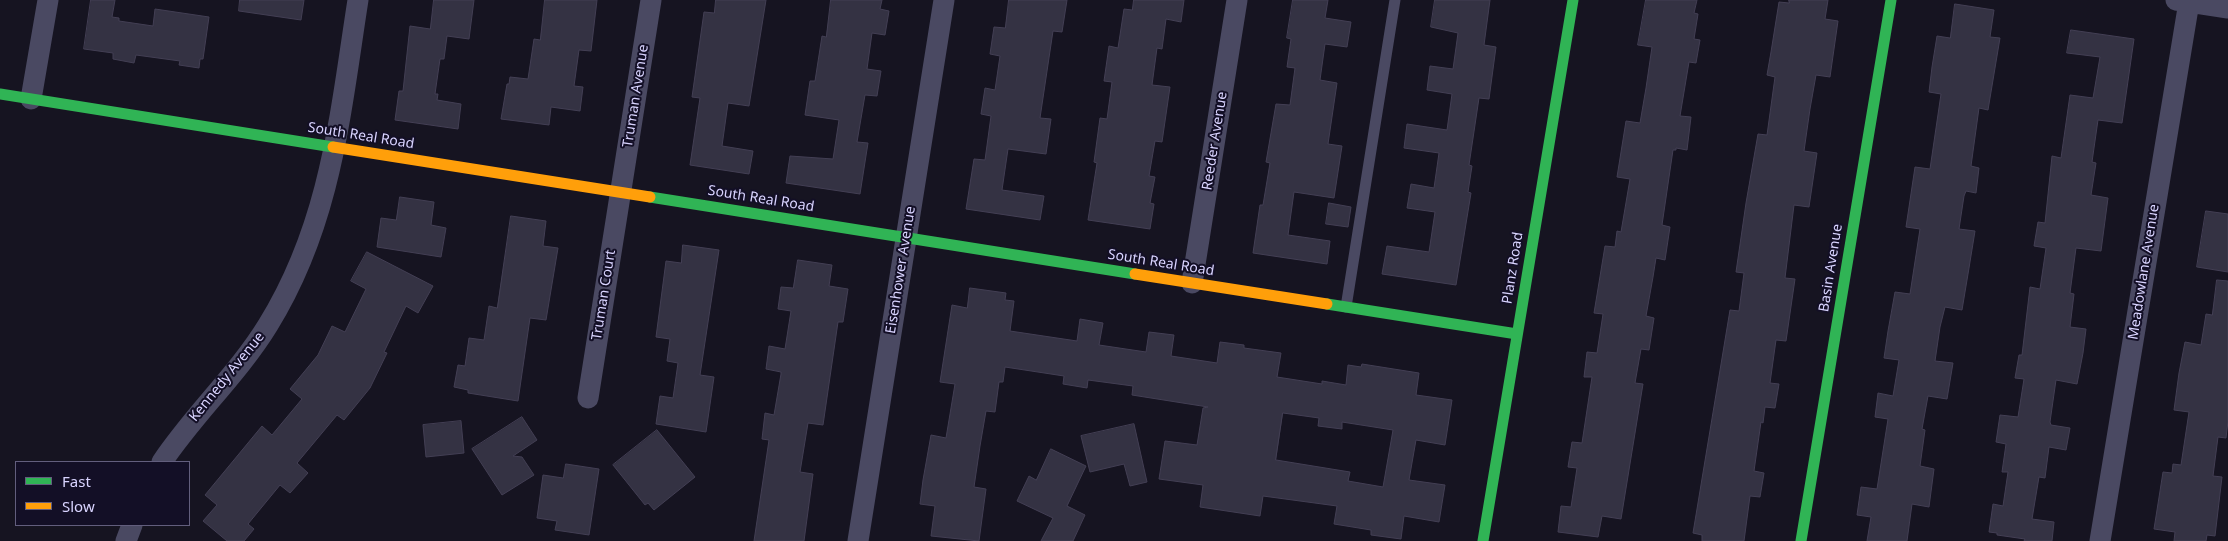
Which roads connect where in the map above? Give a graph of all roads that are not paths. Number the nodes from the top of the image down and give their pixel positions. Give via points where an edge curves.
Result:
1 (48, 0) edge
2 (358, 0) edge
3 (651, 0) edge
4 (944, 0) edge
5 (1237, 0) edge
6 (1395, 0) edge
7 (1573, 0) edge
8 (1891, 0) edge
9 (2185, 1) edge
10 (2228, 8) edge
11 (0, 94) edge
12 (31, 99) junction
13 (334, 147) junction
14 (620, 192) junction
15 (906, 238) junction
16 (1192, 283) junction
17 (1346, 307) junction
18 (1518, 334) junction
19 (588, 398) dead end
20 (163, 461) edge
21 (132, 526) edge
22 (126, 541) edge
23 (858, 541) edge
24 (1483, 541) edge
25 (1801, 541) edge
26 (2100, 541) edge

1 - 12 street
2 - 13 street, Kennedy Avenue
3 - 14 street, Truman Avenue
4 - 15 street, Eisenhower Avenue
5 - 16 street, Reeder Avenue
6 - 17 lane
7 - 18 street, Planz Road
8 - 25 street, Basin Avenue
9 - 10 street
9 - 26 street, Meadowlane Avenue
11 - 12 street, South Real Road
12 - 13 street, South Real Road
13 - 14 street, South Real Road
13 - 20 street, Kennedy Avenue via 312,236 292,282 240,366 181,433
14 - 15 street, South Real Road
14 - 19 street, Truman Court
15 - 16 street, South Real Road
15 - 23 street, Eisenhower Avenue
16 - 17 street, South Real Road
17 - 18 street, South Real Road
18 - 24 street, Planz Road
21 - 22 street

